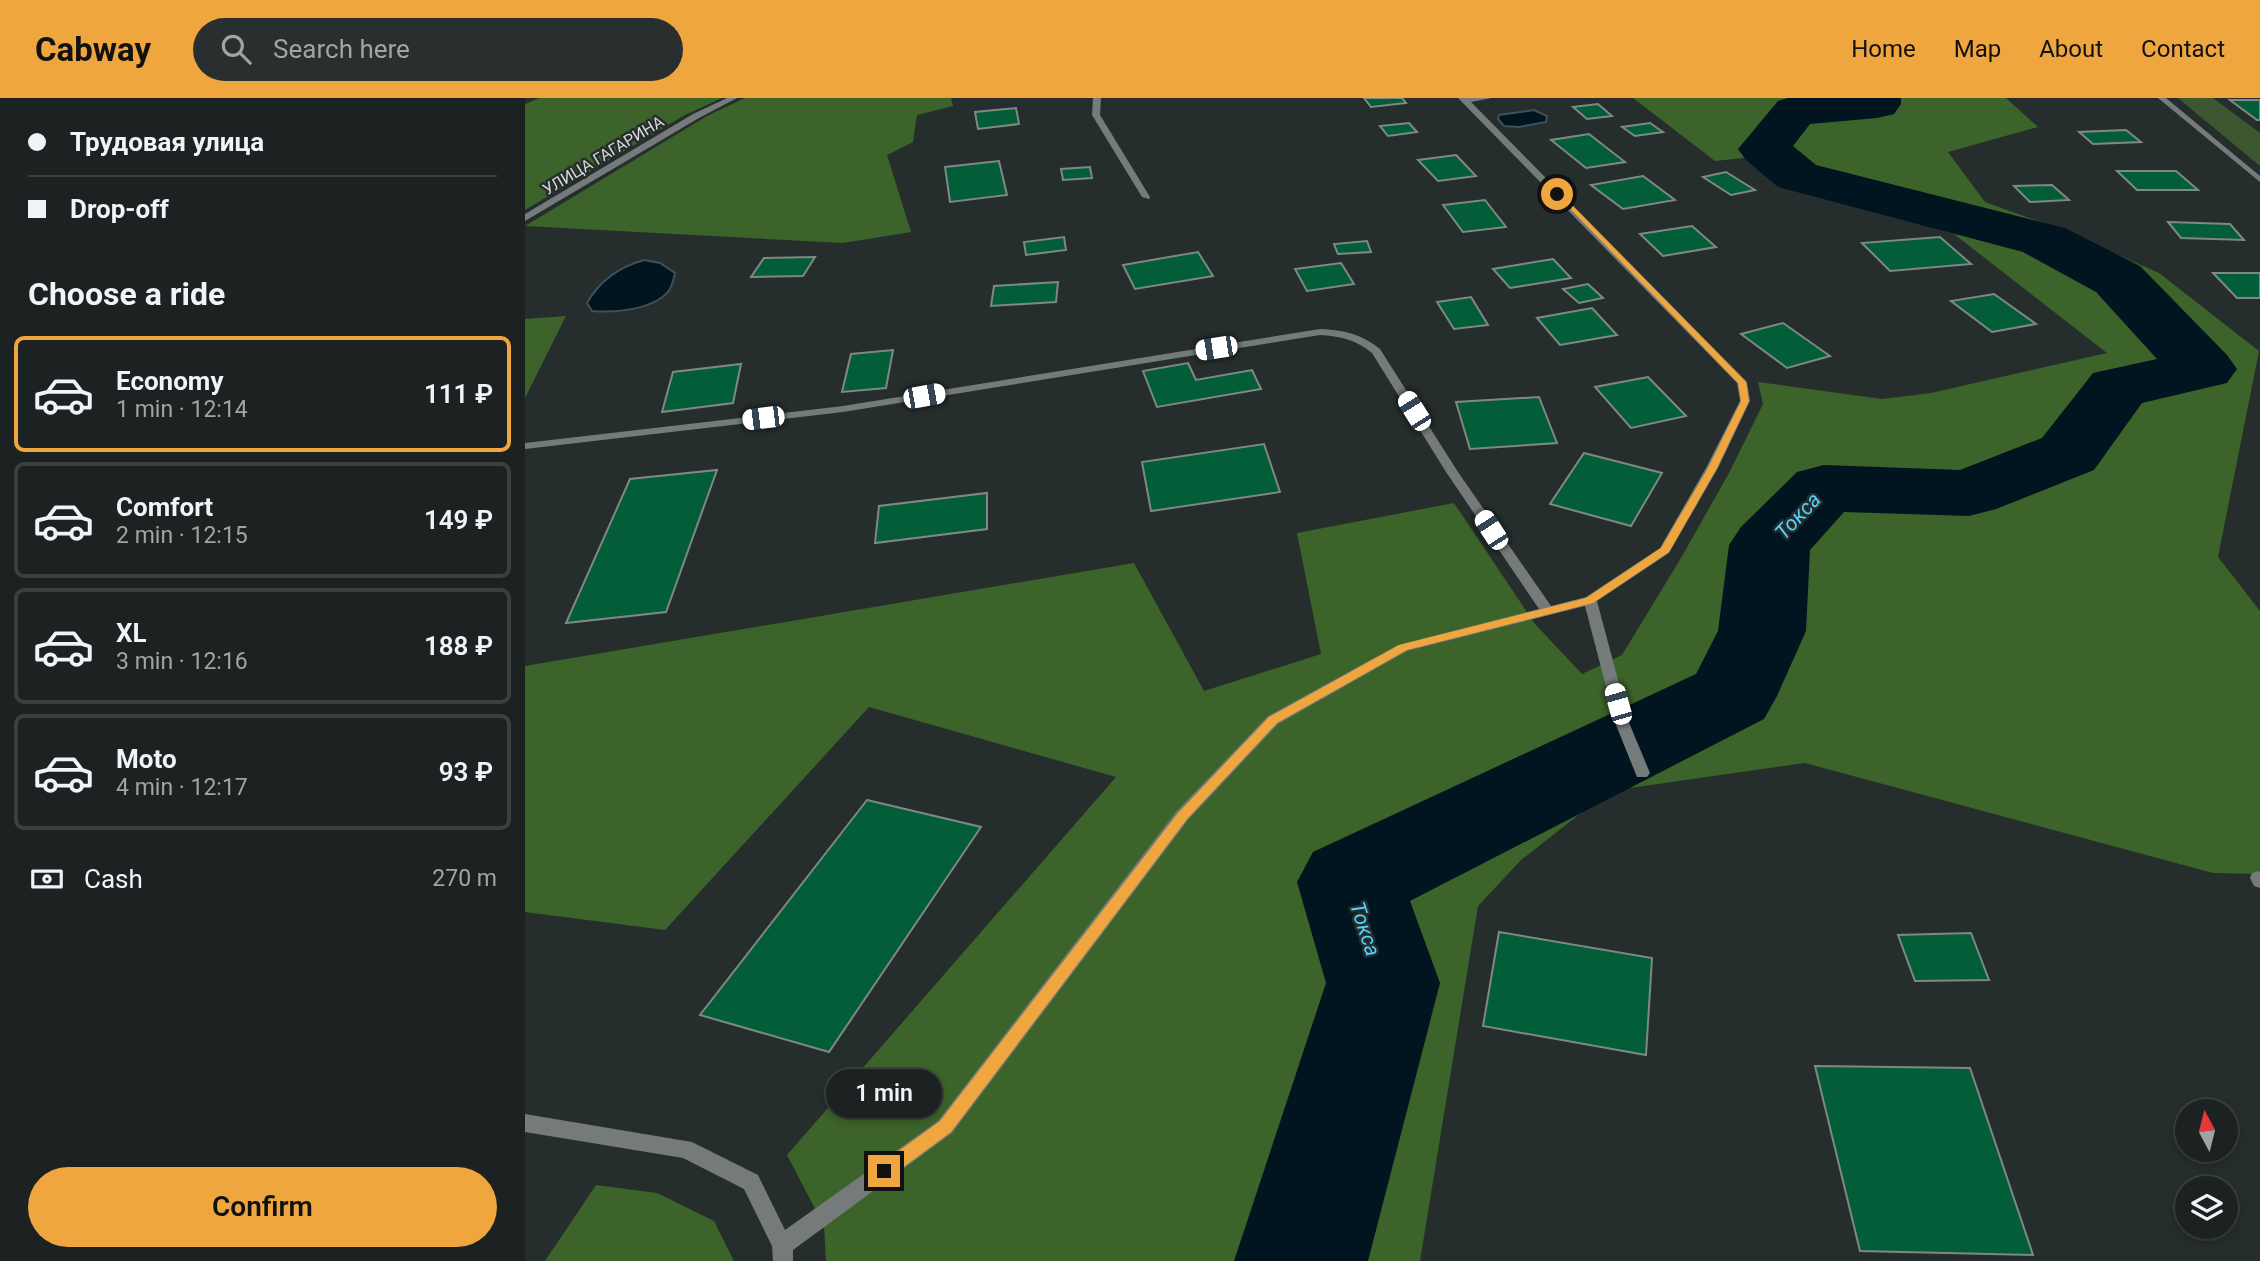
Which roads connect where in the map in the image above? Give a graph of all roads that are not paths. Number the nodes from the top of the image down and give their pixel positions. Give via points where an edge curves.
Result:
1 (733, 98) edge
2 (1097, 98) edge
3 (1488, 98) edge
4 (2162, 98) edge
5 (1464, 99) edge
6 (2260, 180) edge
7 (1146, 197) dead end
8 (525, 218) edge
9 (525, 446) edge
10 (1590, 600) junction
11 (1546, 609) junction
12 (1643, 773) dead end
13 (525, 1123) edge
14 (782, 1253) edge

1 - 8 street, УЛИЦА ГАГАРИНА
2 - 7 street via 1096,115
3 - 5 street
4 - 6 street
5 - 10 street via 1742,382 1745,401 1665,550
9 - 11 street via 843,409 1320,332 1346,333 1376,351
10 - 11 street
10 - 12 street via 1623,725
11 - 14 street via 1403,648 1273,720 1182,816 945,1127
13 - 14 street via 685,1149 751,1182

